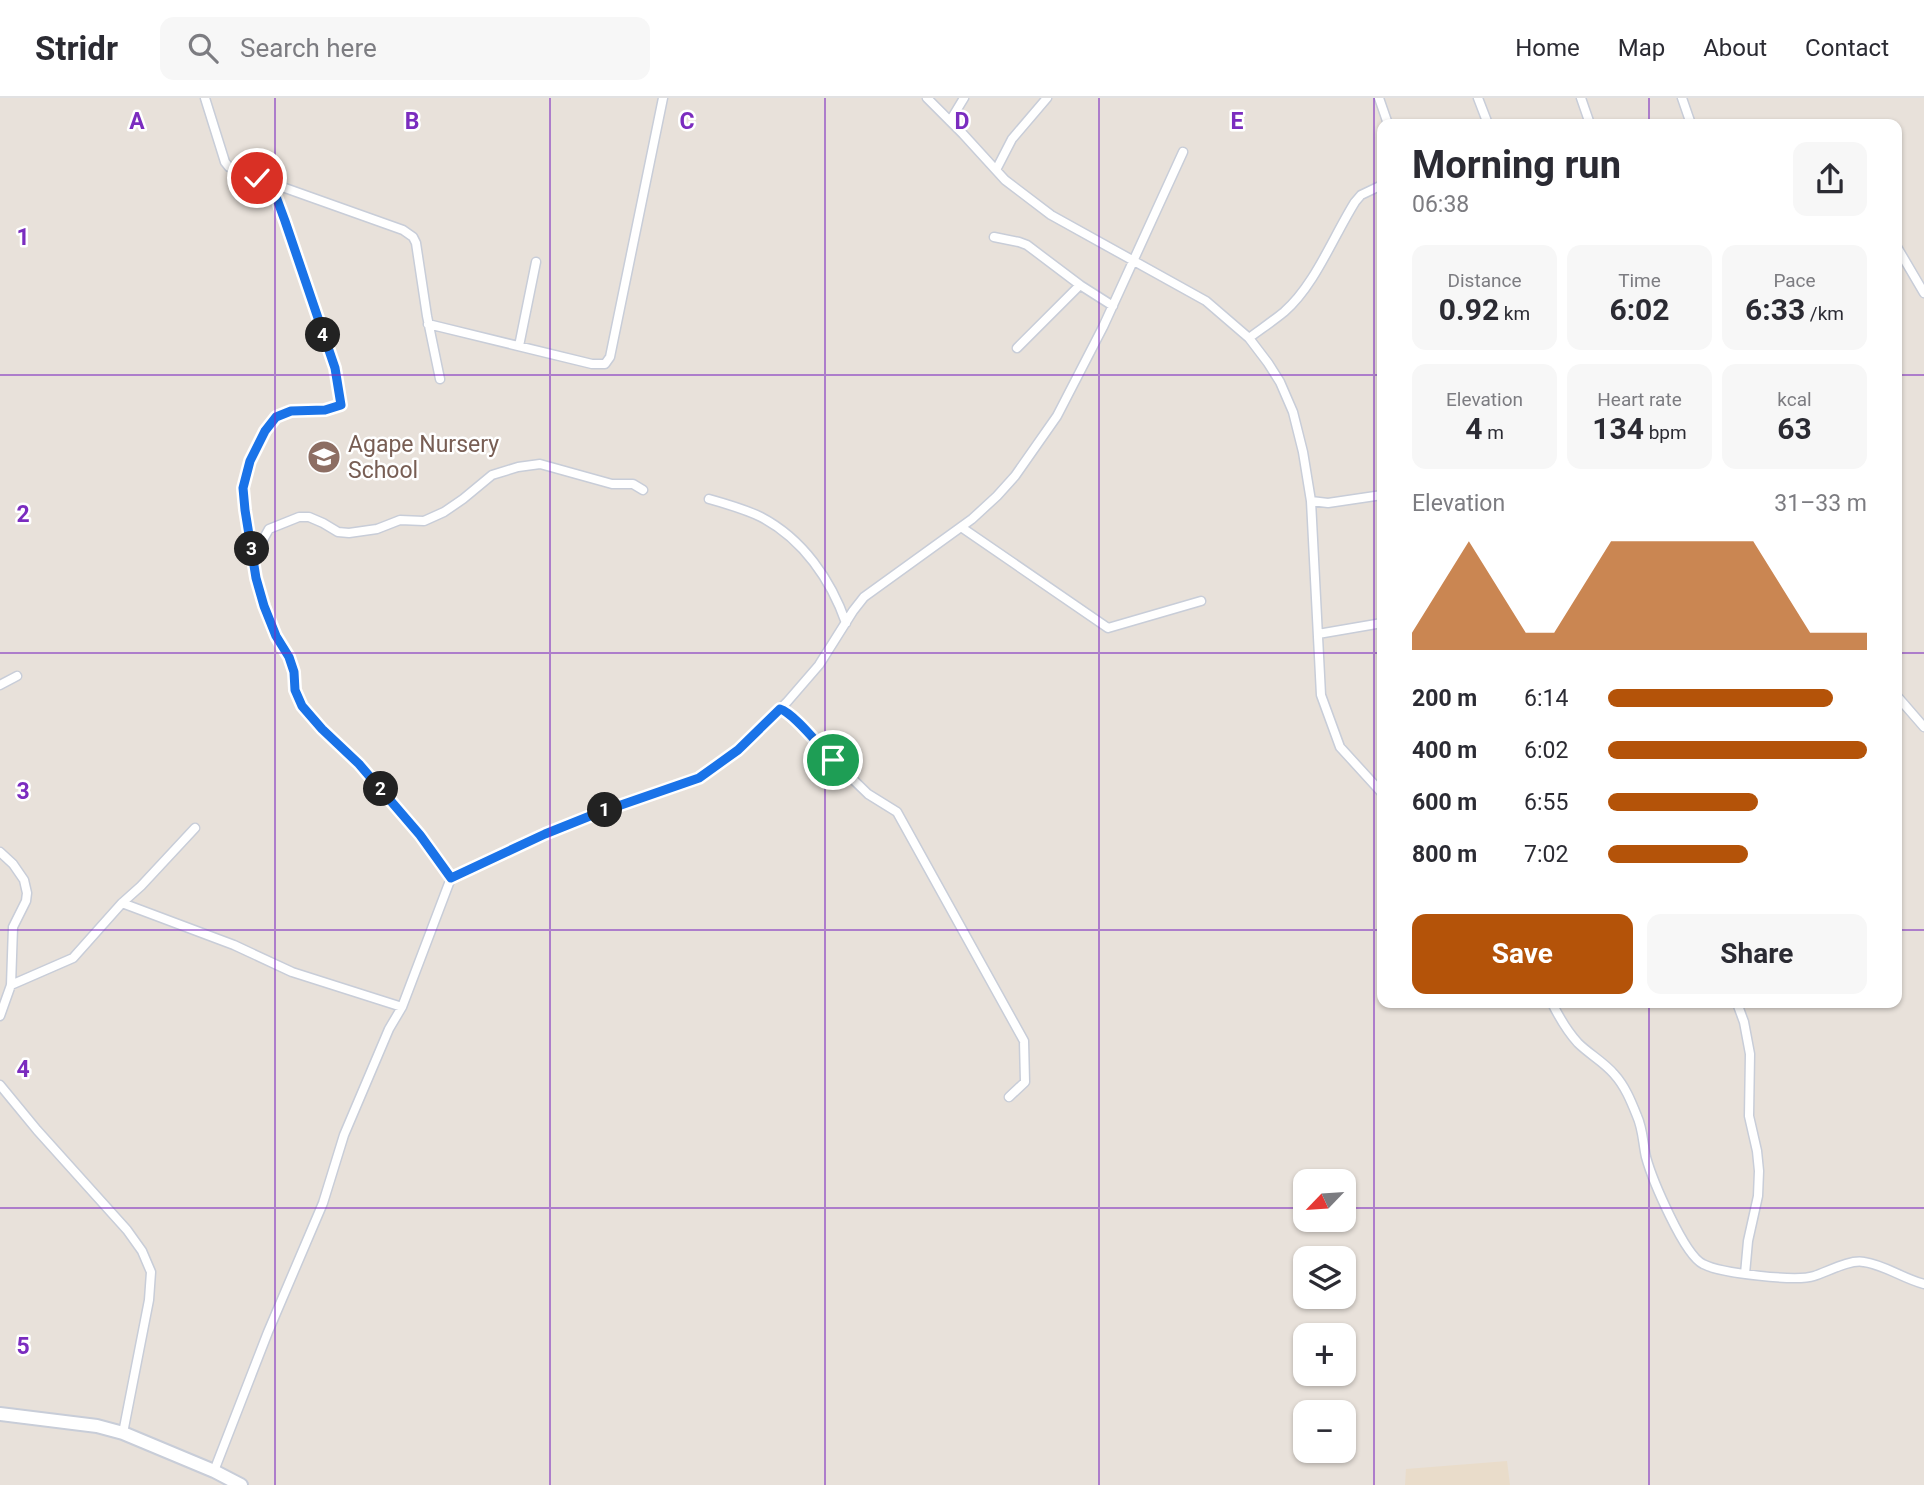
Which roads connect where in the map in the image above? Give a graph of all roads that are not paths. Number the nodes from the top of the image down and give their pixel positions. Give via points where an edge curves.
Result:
1 (205, 98) edge
2 (663, 98) edge
3 (927, 98) edge
4 (964, 98) edge
5 (1047, 98) edge
6 (1379, 98) edge
7 (1478, 98) edge
8 (1581, 98) edge
9 (1682, 98) edge
10 (1386, 119) edge
11 (1486, 119) edge
12 (1588, 119) edge
13 (1689, 119) edge
14 (950, 121) junction
15 (1183, 152) dead end
16 (996, 170) junction
17 (271, 183) junction
18 (1377, 187) edge
19 (993, 237) dead end
20 (1902, 256) edge
21 (536, 262) dead end
22 (1134, 262) junction
23 (1080, 285) junction
24 (1924, 293) edge
25 (1113, 306) junction
26 (428, 324) junction
27 (1249, 338) junction
28 (519, 346) junction
29 (1017, 348) dead end
30 (440, 379) dead end
31 (643, 491) dead end
32 (1377, 496) edge
33 (709, 499) dead end
34 (1311, 501) junction
35 (961, 527) junction
36 (254, 556) junction
37 (1200, 601) dead end
38 (846, 623) junction
39 (1377, 624) edge
40 (1318, 634) junction
41 (17, 676) dead end
42 (0, 685) edge
43 (1902, 702) edge
44 (780, 709) junction
45 (1924, 727) edge
46 (1377, 788) edge
47 (195, 828) dead end
48 (0, 852) edge
49 (451, 878) junction
50 (122, 903) junction
51 (11, 985) junction
52 (402, 1007) junction
53 (1555, 1008) edge
54 (1739, 1008) edge
55 (0, 1016) edge
56 (0, 1085) edge
57 (1009, 1097) dead end
58 (1745, 1273) junction
59 (1924, 1284) edge
60 (0, 1414) edge
61 (123, 1433) junction
62 (214, 1471) junction
63 (241, 1485) edge

1 - 17 street via 225,162
2 - 28 street via 610,357 605,364 592,364
3 - 14 street
4 - 14 street
5 - 16 street via 1012,139
6 - 10 street
7 - 11 street
8 - 12 street
9 - 13 street
14 - 16 street
15 - 22 street
16 - 22 street via 1051,215
17 - 26 street via 413,237
17 - 36 street via 335,368 341,405 291,411 276,417 265,431 243,488
18 - 27 street via 1355,202 1295,300
19 - 23 street via 1027,245
20 - 24 street
21 - 28 street
22 - 25 street
22 - 27 street via 1206,301
23 - 25 street
23 - 29 street
25 - 35 street via 1057,416 1015,476
26 - 28 street
26 - 30 street
27 - 34 street via 1280,382 1293,412
31 - 36 street via 633,484 612,484 540,464 518,467 492,475 444,512 424,521 400,520 349,533 299,517 270,529
32 - 34 street
33 - 38 street via 761,517 788,534 827,579
34 - 40 street
35 - 37 street via 1108,628
35 - 38 street via 864,597
36 - 49 street via 264,606 289,657 302,706 359,764
38 - 44 street via 819,665
39 - 40 street
40 - 46 street via 1321,695 1340,747
41 - 42 street
43 - 45 street
44 - 49 street via 738,750 699,778 595,814
44 - 57 street via 868,794 897,812 1024,1041 1025,1082
47 - 50 street
48 - 51 street via 19,872 27,892 13,927
49 - 52 street
50 - 51 street via 74,958
50 - 52 street via 292,972
51 - 55 street
52 - 62 street via 344,1135 323,1203
53 - 58 street via 1577,1042 1614,1074 1628,1095 1639,1120 1646,1157 1694,1257 1704,1265
54 - 58 street via 1750,1054 1749,1116 1759,1171
56 - 61 street via 127,1230 151,1272
58 - 59 street via 1811,1278 1863,1261
60 - 61 street
61 - 62 street
62 - 63 street

